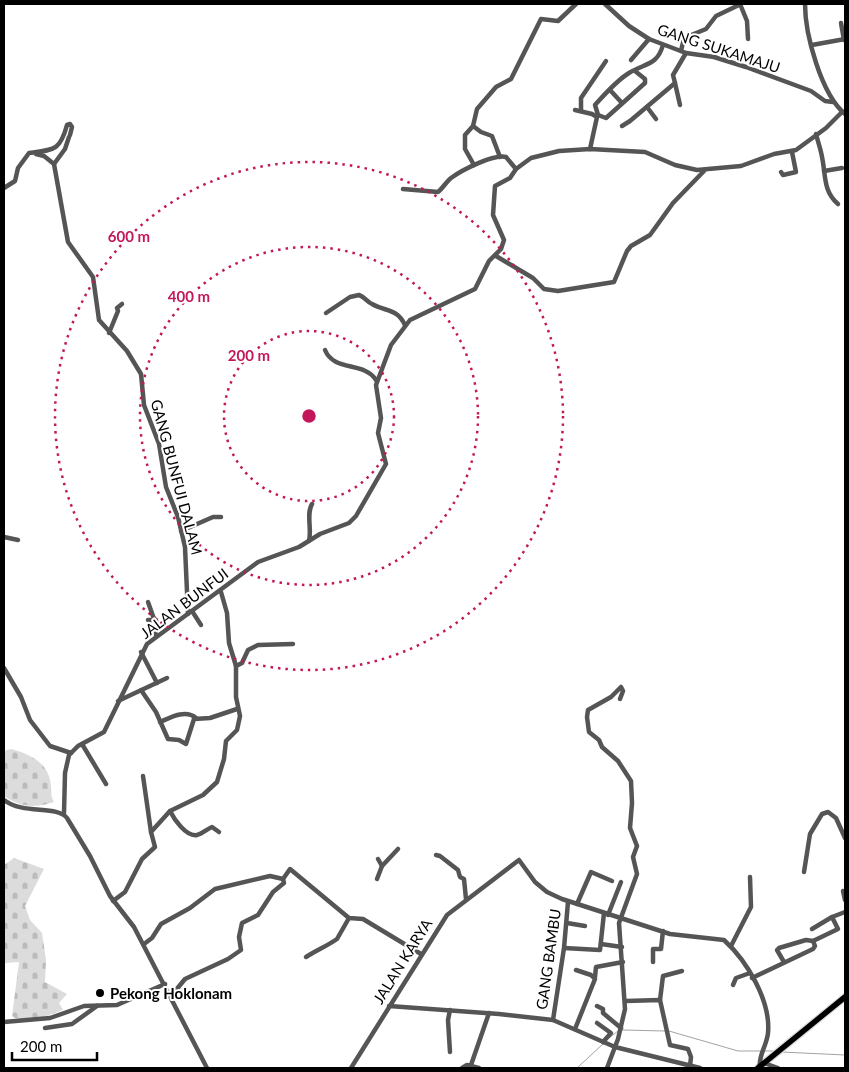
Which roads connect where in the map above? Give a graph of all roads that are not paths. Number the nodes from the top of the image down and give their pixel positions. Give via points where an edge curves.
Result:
1 (576, 4) edge
2 (605, 4) edge
3 (740, 4) edge
4 (805, 4) edge
5 (841, 23) dead end
6 (649, 39) junction
7 (845, 39) edge
8 (748, 40) dead end
9 (663, 44) junction
10 (812, 45) junction
11 (683, 52) junction
12 (631, 60) dead end
13 (606, 61) dead end
14 (636, 71) junction
15 (675, 83) junction
16 (610, 90) junction
17 (834, 102) junction
18 (622, 103) junction
19 (680, 105) dead end
20 (647, 107) junction
21 (575, 110) dead end
22 (581, 111) junction
23 (844, 113) edge
24 (597, 116) junction
25 (656, 119) dead end
26 (473, 126) junction
27 (622, 126) dead end
28 (816, 134) junction
29 (590, 149) junction
30 (792, 152) junction
31 (29, 153) junction
32 (500, 157) junction
33 (54, 164) junction
34 (474, 165) junction
35 (842, 168) dead end
36 (516, 169) junction
37 (704, 170) junction
38 (824, 171) junction
39 (781, 172) dead end
40 (4, 188) edge
41 (403, 189) dead end
42 (838, 204) dead end
43 (496, 256) junction
44 (122, 304) dead end
45 (326, 313) dead end
46 (405, 325) junction
47 (109, 333) junction
48 (325, 350) dead end
49 (376, 380) junction
50 (312, 504) dead end
51 (221, 517) dead end
52 (181, 531) junction
53 (4, 537) edge
54 (18, 540) dead end
55 (309, 541) junction
56 (220, 592) junction
57 (148, 602) dead end
58 (190, 613) junction
59 (154, 619) junction
60 (148, 620) dead end
61 (201, 625) dead end
62 (156, 636) junction
63 (293, 644) dead end
64 (141, 652) junction
65 (236, 666) junction
66 (4, 668) edge
67 (167, 678) dead end
68 (157, 683) junction
69 (141, 690) junction
70 (620, 699) dead end
71 (118, 701) junction
72 (238, 709) junction
73 (196, 718) junction
74 (160, 722) junction
75 (82, 744) junction
76 (71, 753) junction
77 (143, 776) dead end
78 (106, 784) dead end
79 (4, 800) edge
80 (170, 811) junction
81 (64, 814) junction
82 (151, 832) junction
83 (219, 832) dead end
84 (845, 838) edge
85 (398, 850) dead end
86 (436, 855) dead end
87 (378, 859) dead end
88 (382, 866) junction
89 (804, 872) dead end
90 (750, 877) dead end
91 (283, 879) junction
92 (378, 879) dead end
93 (612, 881) dead end
94 (621, 882) dead end
95 (843, 891) dead end
96 (466, 899) junction
97 (845, 900) edge
98 (113, 901) junction
99 (568, 902) junction
100 (577, 904) junction
101 (845, 912) edge
102 (606, 914) junction
103 (832, 917) junction
104 (349, 918) junction
105 (620, 918) junction
106 (567, 923) junction
107 (585, 926) dead end
108 (812, 928) dead end
109 (663, 931) junction
110 (813, 941) junction
111 (144, 944) junction
112 (730, 946) junction
113 (600, 947) junction
114 (622, 947) junction
115 (564, 948) junction
116 (421, 954) junction
117 (306, 957) dead end
118 (623, 962) junction
119 (653, 962) dead end
120 (784, 962) junction
121 (576, 970) dead end
122 (682, 970) dead end
123 (751, 975) junction
124 (594, 977) junction
125 (165, 984) junction
126 (733, 985) dead end
127 (169, 994) junction
128 (845, 997) edge
129 (660, 1000) junction
130 (626, 1001) junction
131 (97, 1006) junction
132 (389, 1006) junction
133 (596, 1006) dead end
134 (450, 1010) junction
135 (489, 1013) junction
136 (553, 1020) junction
137 (4, 1022) edge
138 (597, 1023) dead end
139 (45, 1028) dead end
140 (576, 1029) junction
141 (620, 1030) junction
142 (604, 1042) junction
143 (615, 1047) junction
144 (450, 1052) dead end
145 (471, 1065) junction
146 (690, 1066) junction
147 (761, 1066) edge
148 (208, 1068) edge
149 (351, 1068) edge
150 (462, 1068) edge
151 (479, 1068) edge
152 (607, 1068) edge
153 (700, 1068) edge
154 (778, 1068) edge

1 - 26 street via 558,21 541,19 511,79 496,88 477,109
2 - 6 street, GANG SUKAMAJU
3 - 8 street via 747,21
3 - 11 street via 716,16 706,29 684,38
4 - 10 street via 804,19
5 - 7 street
6 - 9 street, GANG SUKAMAJU
6 - 12 street
7 - 10 street
9 - 11 street, GANG SUKAMAJU
9 - 14 street via 660,55
10 - 17 street via 819,72
11 - 15 street via 672,75
11 - 17 street, GANG SUKAMAJU via 738,64
13 - 22 street via 581,98
14 - 16 street
14 - 18 street via 645,83
15 - 19 street
15 - 20 street
16 - 18 street
16 - 24 street via 594,105
17 - 23 street
18 - 24 street via 606,118
20 - 25 street
20 - 27 street
21 - 22 street
22 - 24 street
23 - 28 street
24 - 29 street
26 - 32 street via 492,136
26 - 34 street via 465,135 464,142
28 - 30 street
28 - 38 street
29 - 36 street via 548,153 531,158
29 - 37 street via 645,152 675,166
30 - 37 street via 774,154 741,166
30 - 39 street via 796,172 783,175
31 - 33 street via 44,156
31 - 33 street via 56,148 70,124 72,127 65,149
31 - 40 street via 18,168 14,181
32 - 34 street
32 - 36 street via 506,158
33 - 47 street, GANG BUNFUI DALAM via 68,242 93,277 99,320
34 - 41 street via 452,177 438,192
35 - 38 street
36 - 43 street via 510,178 493,190 493,215 504,237
37 - 43 street via 673,203 650,235 631,246 614,282 558,291 544,289 533,278
38 - 42 street via 828,193
43 - 46 street via 489,261 476,289
44 - 47 street
45 - 46 street via 350,297 359,295 372,305 393,310 402,317
46 - 49 street
47 - 52 street, GANG BUNFUI DALAM via 127,351 141,374 144,405 159,444 166,487
48 - 49 street via 331,358 346,366 359,366
49 - 55 street, JALAN BUNFUI via 381,418 378,433 386,464 356,516 347,524
50 - 55 street
51 - 52 street
52 - 58 street, GANG BUNFUI DALAM
53 - 54 street
55 - 56 street, JALAN BUNFUI via 258,562
56 - 58 street, JALAN BUNFUI
56 - 65 street via 224,598 229,644
57 - 59 street
58 - 61 street
58 - 62 street, JALAN BUNFUI
59 - 60 street
59 - 62 street
62 - 64 street, JALAN BUNFUI
63 - 65 street via 258,645 248,650 242,664
64 - 68 street
64 - 71 street, JALAN BUNFUI
65 - 72 street
66 - 76 street via 30,720 49,745
67 - 68 street
68 - 69 street
69 - 71 street
69 - 74 street
70 - 105 street via 623,691 620,687 611,697 588,710 586,717 589,732 618,761 630,781 630,828 637,842 633,857 637,872
71 - 75 street, JALAN BUNFUI via 104,732
72 - 73 street via 210,718
72 - 80 street via 240,724 226,741 217,782 203,795
73 - 74 street via 180,714
73 - 74 street via 190,725 187,744 168,739
75 - 76 street, JALAN BUNFUI
75 - 78 street
76 - 81 street via 66,771
77 - 82 street
79 - 81 street via 23,809
80 - 82 street
80 - 83 street via 176,821 193,834 212,827
81 - 98 street
82 - 98 street via 155,847 142,859 125,892
84 - 89 street via 833,814 822,814 810,834
85 - 88 street
86 - 96 street via 458,870 464,879
87 - 88 street
88 - 92 street
90 - 112 street via 750,907
91 - 104 street via 290,869
91 - 111 street via 270,876 215,889 161,924
91 - 127 street via 284,883 273,892 258,915 242,923 239,936 242,950 185,979
93 - 100 street via 591,872
94 - 102 street
95 - 97 street
96 - 99 street, JALAN KARYA via 520,860 542,887
96 - 116 street, JALAN KARYA via 447,914
98 - 111 street
99 - 100 street
99 - 106 street, GANG BAMBU
100 - 102 street
101 - 103 street
102 - 105 street
102 - 113 street
103 - 108 street
103 - 110 street via 838,929
104 - 116 street via 363,919
104 - 117 street via 337,940 328,942 320,951
105 - 109 street
105 - 114 street
106 - 107 street
106 - 115 street, GANG BAMBU
109 - 112 street via 722,939
109 - 119 street via 662,948 653,949
110 - 120 street via 813,949
110 - 120 street via 778,948
111 - 125 street
112 - 123 street
113 - 114 street
113 - 115 street
114 - 118 street
115 - 136 street, GANG BAMBU
116 - 132 street, JALAN KARYA
118 - 124 street via 596,967
118 - 130 street
120 - 123 street
121 - 124 street
122 - 129 street via 663,976
123 - 126 street via 736,978
123 - 147 street via 767,1016 767,1037
124 - 140 street
125 - 127 street
125 - 131 street via 119,1005
127 - 148 street
128 - 147 main road
129 - 130 street
129 - 146 street via 670,1045 688,1049
130 - 141 street
131 - 137 street via 82,1006 45,1019
131 - 139 street via 72,1024
132 - 134 street
132 - 149 street, JALAN KARYA
133 - 141 street via 603,1009 602,1013
134 - 135 street
134 - 144 street
135 - 136 street
135 - 145 street
136 - 140 street
138 - 142 street via 611,1033
140 - 142 street
141 - 143 street
142 - 143 street
143 - 146 street
143 - 152 street
145 - 150 street
145 - 151 street
146 - 153 street
147 - 154 street

